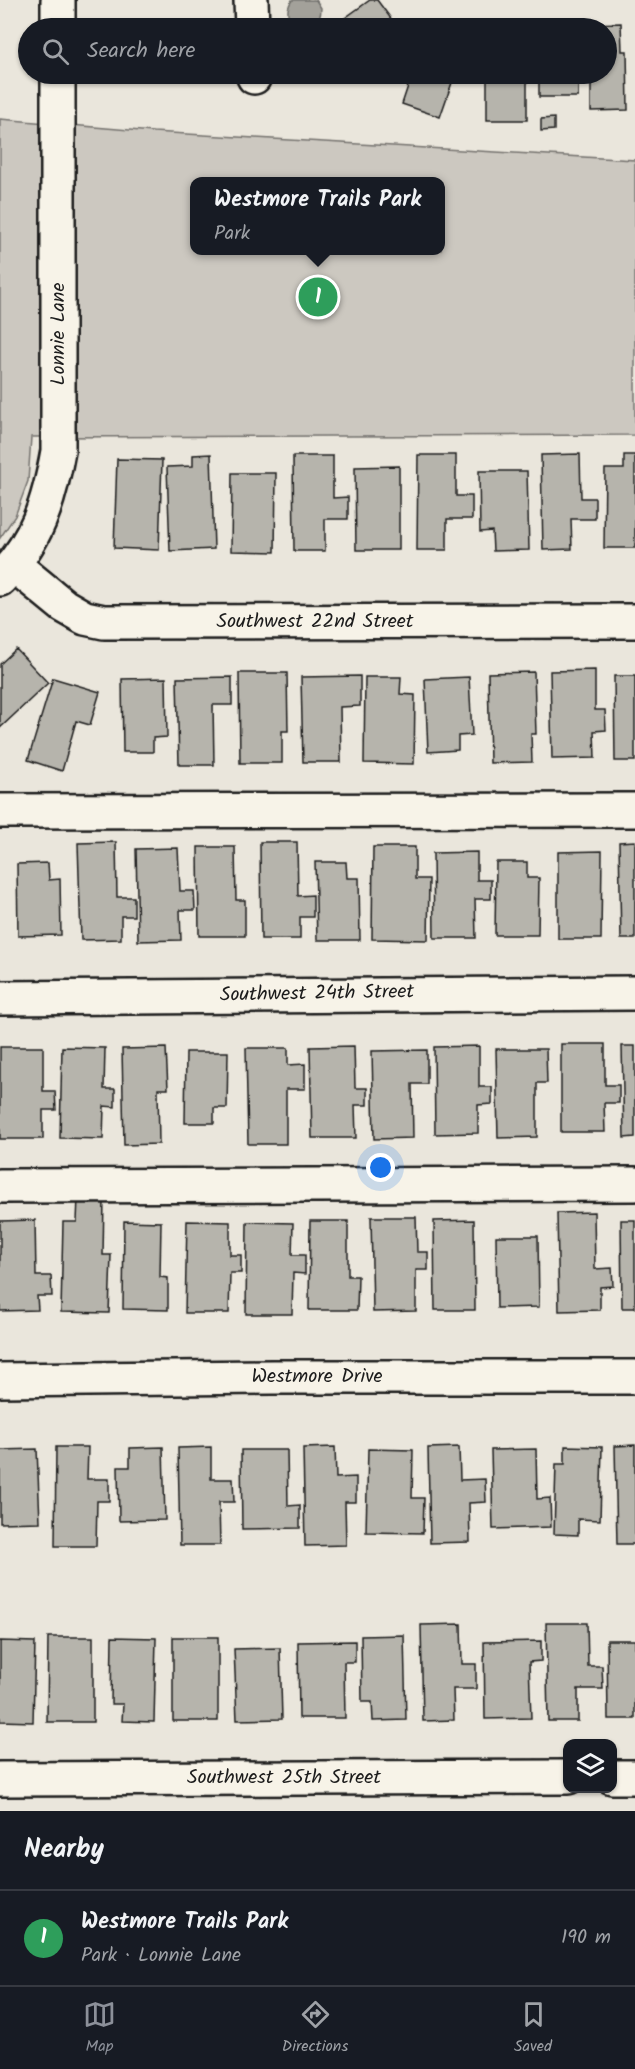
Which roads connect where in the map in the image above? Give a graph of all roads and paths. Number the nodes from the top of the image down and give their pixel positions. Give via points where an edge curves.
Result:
1 (58, 0) edge
2 (251, 0) edge
3 (58, 18) edge
4 (252, 18) edge
5 (58, 84) edge
6 (7, 572) edge
7 (635, 621) edge
8 (635, 810) edge
9 (0, 811) edge
10 (635, 993) edge
11 (0, 998) edge
12 (635, 1184) edge
13 (0, 1186) edge
14 (635, 1377) edge
15 (0, 1380) edge
16 (617, 1777) edge
17 (635, 1777) edge
18 (563, 1778) edge
19 (0, 1779) edge

1 - 3 street
2 - 4 street
5 - 6 street, Lonnie Lane via 58,452 44,513 29,543
6 - 7 street, Southwest 22nd Street via 85,618 104,622
8 - 9 street
10 - 11 street, Southwest 24th Street
12 - 13 street
14 - 15 street, Westmore Drive
16 - 17 street
18 - 19 street, Southwest 25th Street

